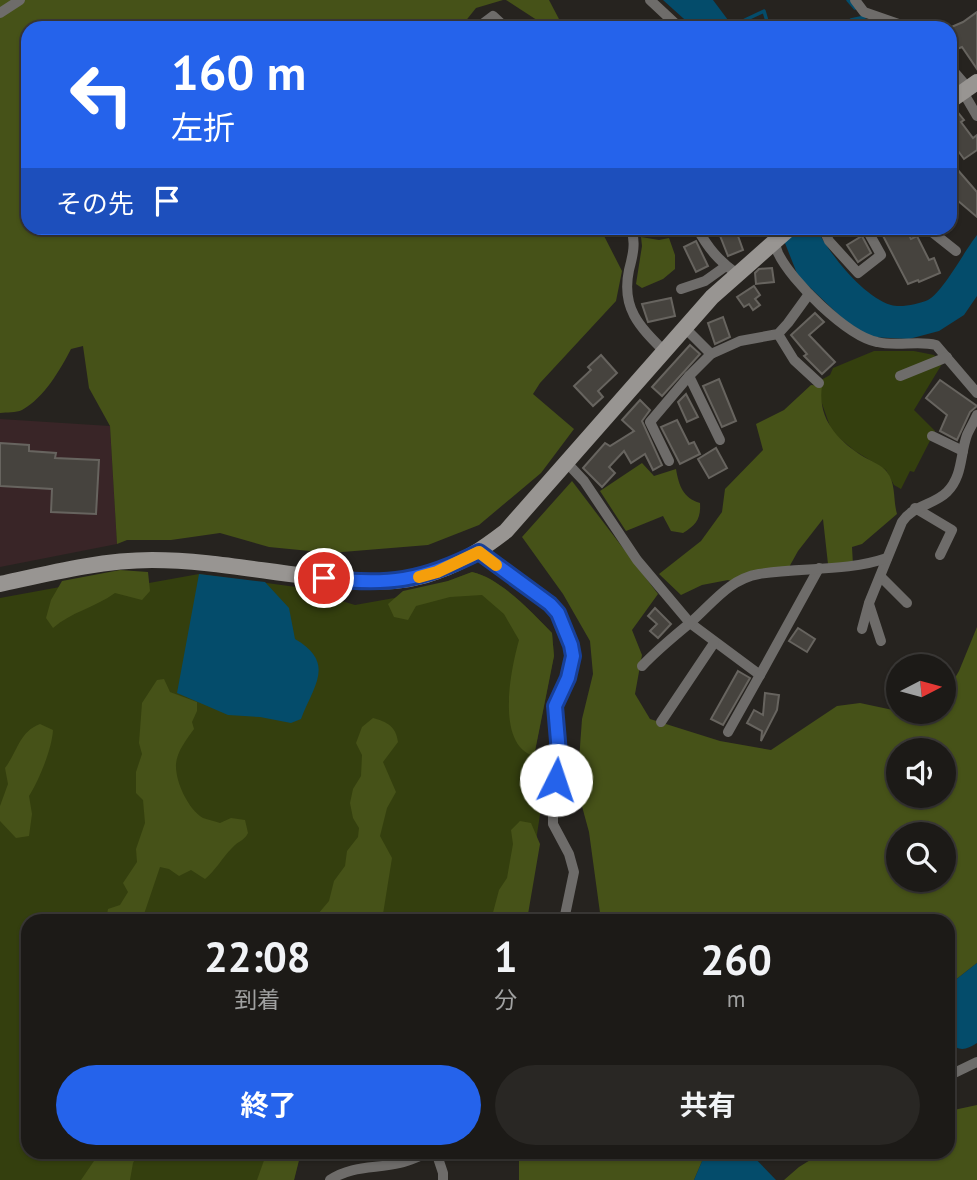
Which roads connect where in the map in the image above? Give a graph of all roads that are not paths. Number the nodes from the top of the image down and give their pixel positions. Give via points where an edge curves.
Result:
1 (20, 0) edge
2 (650, 0) edge
3 (855, 0) edge
4 (0, 13) edge
5 (672, 21) edge
6 (890, 21) edge
7 (965, 91) edge
8 (977, 116) edge
9 (634, 235) edge
10 (701, 235) edge
11 (771, 235) edge
12 (773, 235) edge
13 (826, 235) edge
14 (870, 235) edge
15 (939, 235) edge
16 (956, 251) dead end
17 (731, 269) junction
18 (681, 289) dead end
19 (809, 294) junction
20 (684, 327) junction
21 (778, 334) junction
22 (664, 351) junction
23 (711, 354) junction
24 (947, 357) junction
25 (689, 376) junction
26 (900, 376) dead end
27 (819, 383) dead end
28 (977, 393) edge
29 (977, 415) edge
30 (932, 436) dead end
31 (720, 440) dead end
32 (963, 451) junction
33 (669, 461) dead end
34 (567, 463) junction
35 (915, 509) junction
36 (479, 552) junction
37 (940, 555) dead end
38 (887, 558) junction
39 (819, 568) junction
40 (881, 577) junction
41 (0, 584) edge
42 (907, 603) dead end
43 (869, 604) junction
44 (690, 623) junction
45 (862, 629) dead end
46 (881, 641) dead end
47 (714, 643) junction
48 (642, 666) dead end
49 (760, 675) junction
50 (661, 722) dead end
51 (728, 732) dead end
52 (565, 914) edge
53 (977, 1062) edge
54 (955, 1073) edge
55 (412, 1159) edge
56 (437, 1159) edge
57 (330, 1180) edge
58 (443, 1180) edge

1 - 4 street
2 - 5 street
3 - 6 street via 864,12
7 - 8 street
9 - 22 street via 627,283 630,308 640,327
10 - 17 street via 709,250
11 - 17 street
12 - 19 street via 777,252
13 - 14 street via 858,273 881,255
15 - 16 street
17 - 18 street
17 - 20 street
19 - 21 street
19 - 24 street via 844,326 874,342 895,346 928,343
20 - 22 street
20 - 23 street
21 - 23 street via 740,341
21 - 27 street via 794,360
22 - 34 street
23 - 25 street
24 - 26 street
24 - 28 street
25 - 31 street
25 - 33 street via 650,422
29 - 32 street
30 - 32 street
32 - 35 street via 957,478 946,493
34 - 36 street via 506,531
34 - 44 street via 637,560
35 - 37 street via 952,530
35 - 38 street via 902,522
36 - 41 street via 437,572 391,582 153,560 86,566
36 - 52 street via 550,604 571,645 571,668 555,706 559,753 553,824 574,872
38 - 39 street
38 - 40 street
39 - 44 street via 742,579
39 - 49 street
40 - 42 street
40 - 43 street
43 - 45 street
43 - 46 street
44 - 47 street
44 - 48 street
47 - 49 street
47 - 50 street
49 - 51 street
53 - 54 street
55 - 57 street via 355,1169
56 - 58 street

